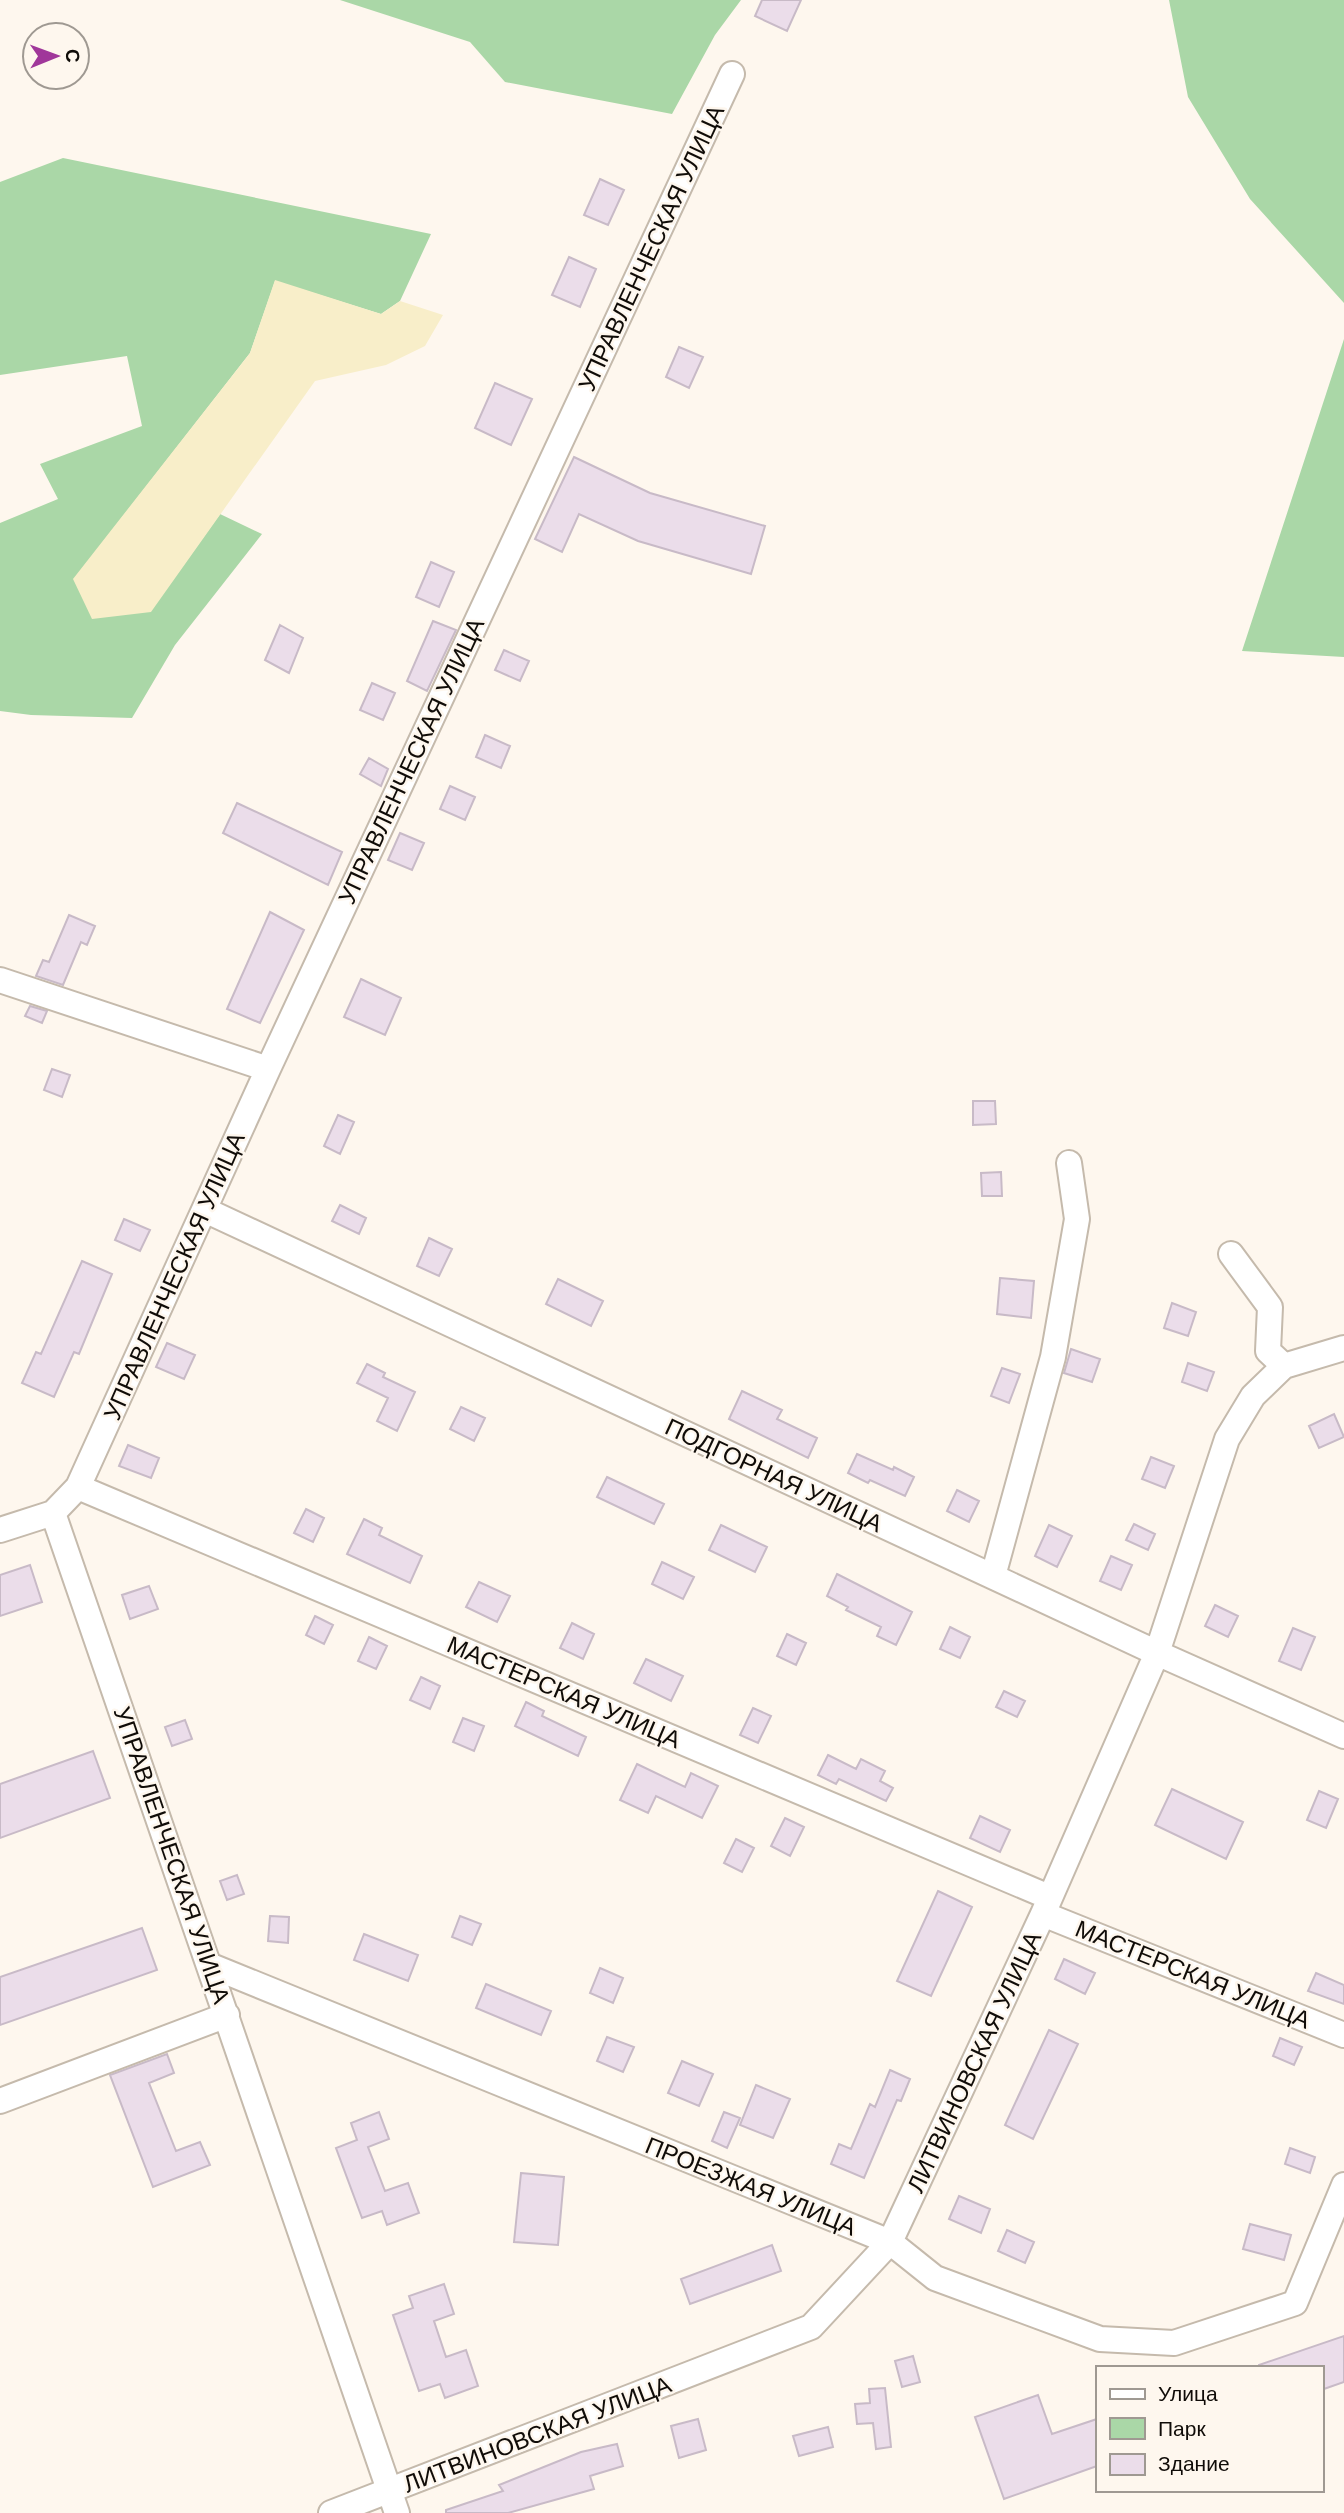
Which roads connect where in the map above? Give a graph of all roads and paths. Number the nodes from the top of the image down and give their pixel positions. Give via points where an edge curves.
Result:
1 (732, 75) dead end
2 (0, 980) edge
3 (268, 1069) junction
4 (1069, 1163) dead end
5 (205, 1210) junction
6 (1231, 1254) dead end
7 (1344, 1348) edge
8 (1284, 1366) junction
9 (78, 1487) junction
10 (53, 1513) junction
11 (0, 1530) edge
12 (993, 1576) junction
13 (1157, 1653) junction
14 (1344, 1736) edge
15 (1046, 1905) junction
16 (209, 1965) junction
17 (227, 2015) junction
18 (1344, 2035) edge
19 (0, 2101) edge
20 (1344, 2185) edge
21 (890, 2242) junction
22 (393, 2503) edge
23 (331, 2513) edge

1 - 3 street, УПРАВЛЕНЧЕСКАЯ УЛИЦА
2 - 3 street
3 - 5 street, УПРАВЛЕНЧЕСКАЯ УЛИЦА
4 - 12 street via 1077,1219 1054,1357
5 - 9 street, УПРАВЛЕНЧЕСКАЯ УЛИЦА
5 - 12 street, ПОДГОРНАЯ УЛИЦА
6 - 8 street via 1270,1307 1268,1351
7 - 8 street, ЛИТВИНОВСКАЯ УЛИЦА
8 - 13 street, ЛИТВИНОВСКАЯ УЛИЦА via 1253,1396 1227,1439
9 - 10 street, УПРАВЛЕНЧЕСКАЯ УЛИЦА
9 - 15 street, МАСТЕРСКАЯ УЛИЦА
10 - 11 street
10 - 16 street, УПРАВЛЕНЧЕСКАЯ УЛИЦА
12 - 13 street, ПОДГОРНАЯ УЛИЦА
13 - 14 street, ПОДГОРНАЯ УЛИЦА
13 - 15 street, ЛИТВИНОВСКАЯ УЛИЦА
15 - 18 street, МАСТЕРСКАЯ УЛИЦА
15 - 21 street, ЛИТВИНОВСКАЯ УЛИЦА
16 - 17 street, УПРАВЛЕНЧЕСКАЯ УЛИЦА
16 - 21 street, ПРОЕЗЖАЯ УЛИЦА
17 - 19 street
17 - 22 street, УПРАВЛЕНЧЕСКАЯ УЛИЦА
20 - 21 street, ПРОЕЗЖАЯ УЛИЦА via 1295,2303 1174,2343 1100,2339 935,2278
21 - 22 street, ЛИТВИНОВСКАЯ УЛИЦА via 811,2327
22 - 23 street, ЛИТВИНОВСКАЯ УЛИЦА

